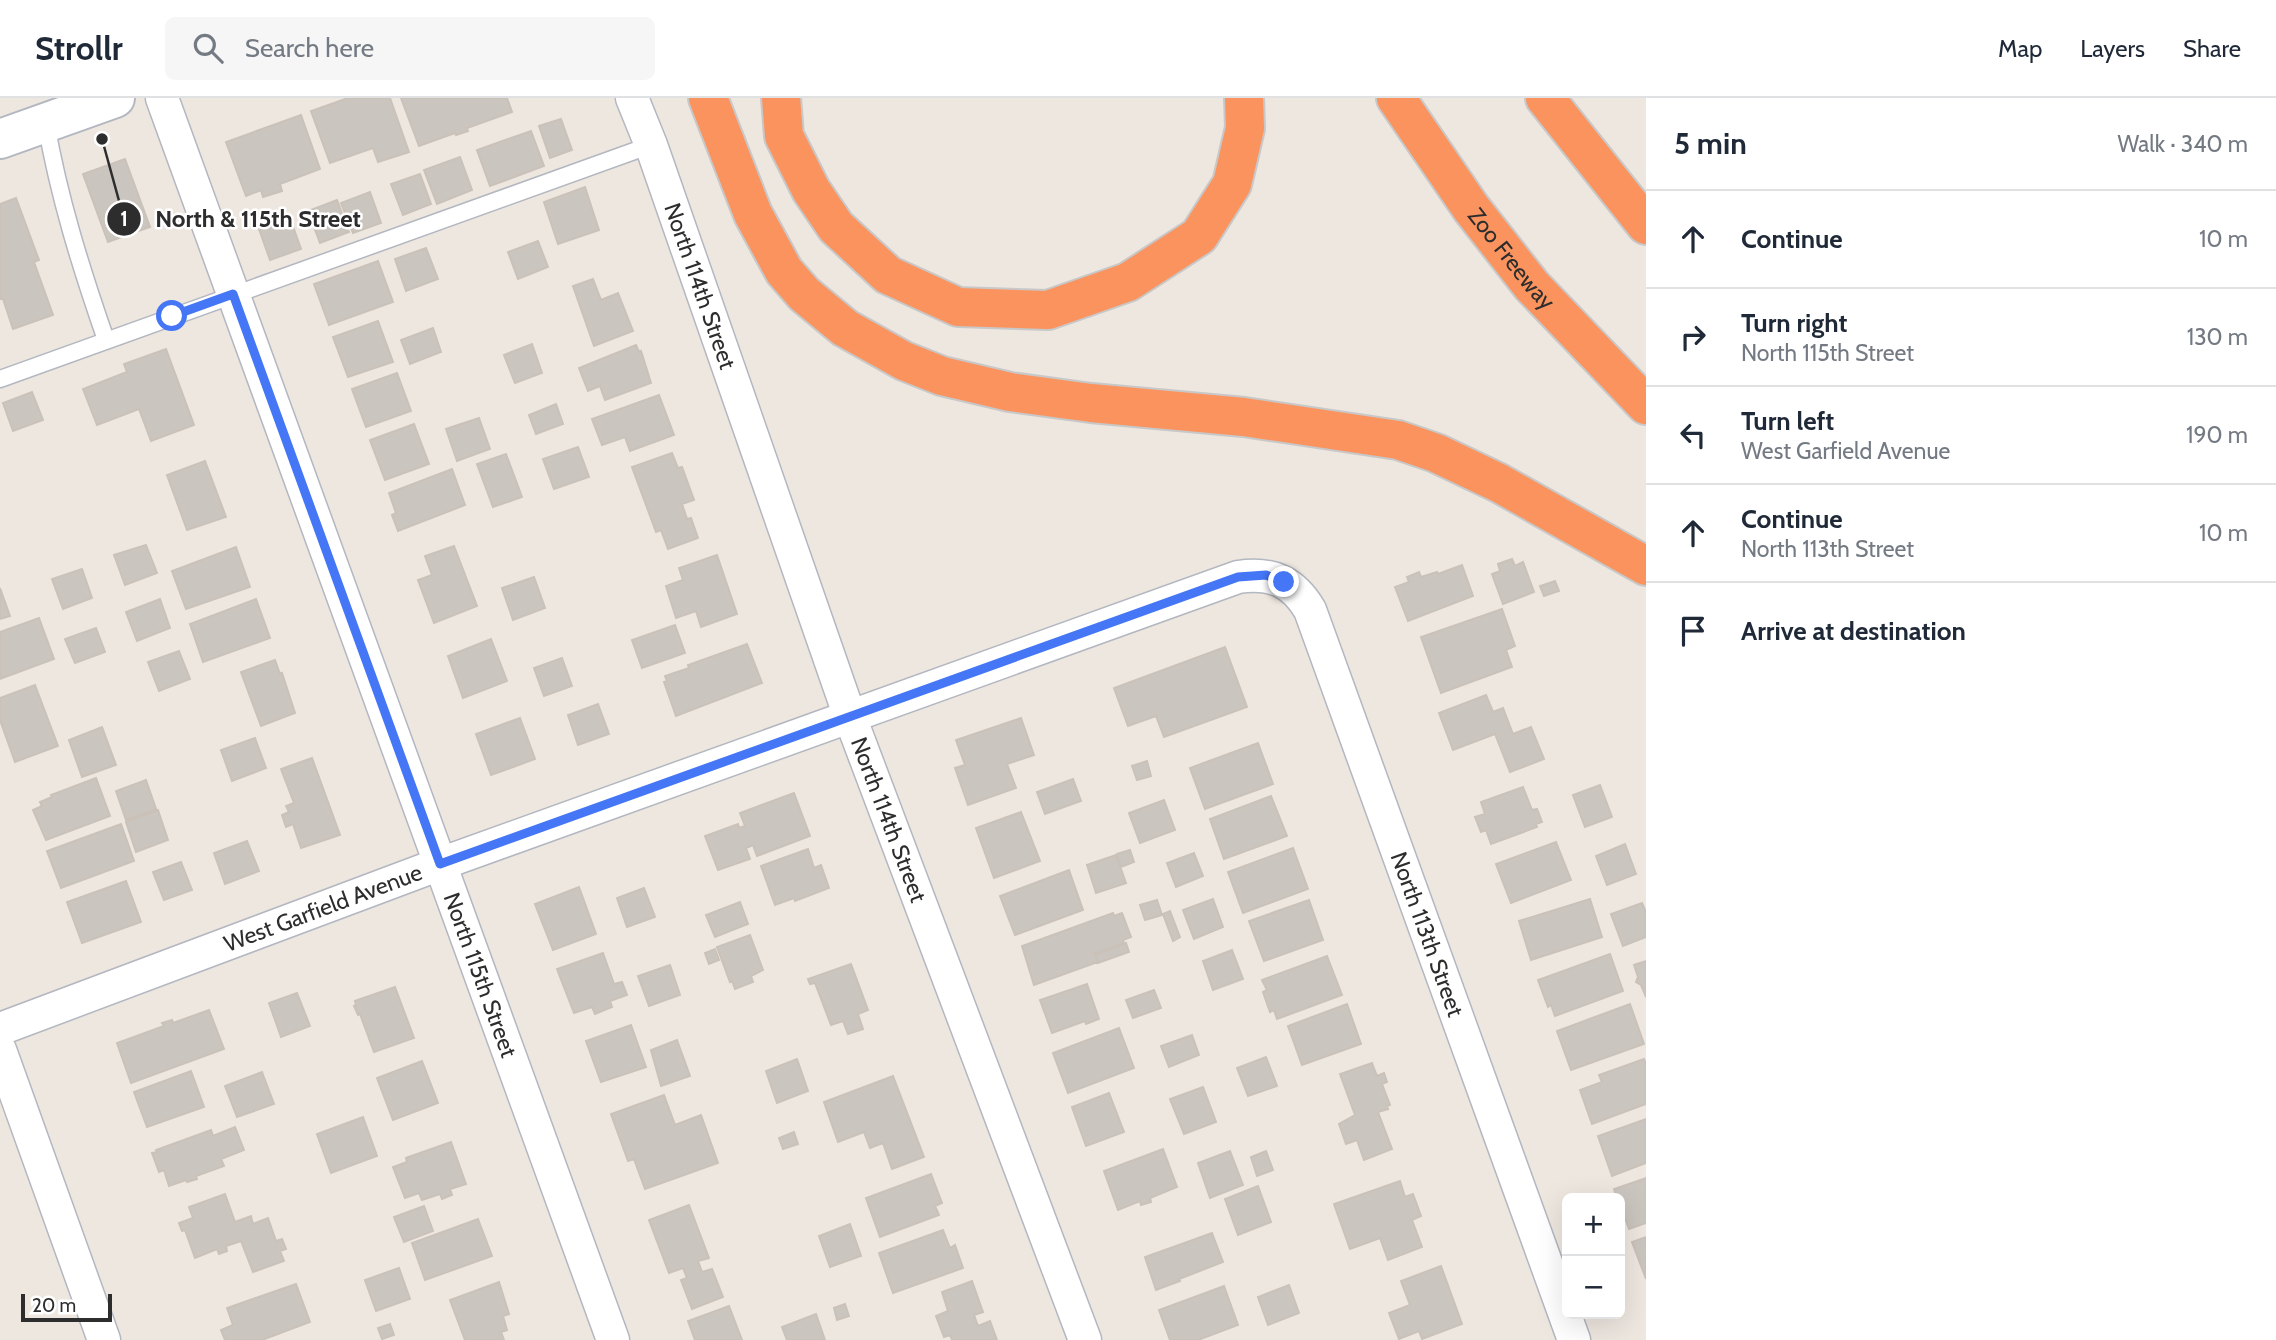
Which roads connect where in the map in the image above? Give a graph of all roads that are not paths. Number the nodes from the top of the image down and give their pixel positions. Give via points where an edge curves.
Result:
1 (115, 98) edge
2 (162, 98) edge
3 (632, 98) edge
4 (708, 98) edge
5 (781, 98) edge
6 (1244, 98) edge
7 (1396, 98) edge
8 (1545, 98) edge
9 (46, 122) junction
10 (0, 139) edge
11 (651, 145) junction
12 (1646, 225) edge
13 (233, 294) junction
14 (106, 340) junction
15 (0, 379) edge
16 (1646, 405) edge
17 (1646, 566) edge
18 (1238, 577) joint
19 (850, 717) junction
20 (440, 864) junction
21 (0, 1029) edge
22 (0, 1050) edge
23 (104, 1340) edge
24 (613, 1340) edge
25 (1085, 1340) edge
26 (1574, 1340) edge

1 - 9 main road
2 - 13 street, North 115th Street
3 - 11 street, North 114th Street
4 - 17 highway via 753,215 785,271 804,294 845,328 904,361 942,376 1010,392 1244,417 1398,440 1499,483
5 - 6 highway via 784,136 811,190 836,227 888,275 958,306 1048,310 1128,282 1199,236 1232,184 1245,128
7 - 16 highway, Zoo Freeway via 1471,208 1532,286
8 - 12 highway
9 - 10 main road
9 - 14 lane via 75,251
11 - 13 lane
11 - 19 street, North 114th Street
13 - 14 lane
13 - 20 street, North 115th Street
14 - 15 lane
18 - 19 street, West Garfield Avenue
18 - 26 street, North 113th Street via 1266,575 1284,582 1301,595 1310,610
19 - 20 street, West Garfield Avenue
19 - 25 street, North 114th Street
20 - 21 street, West Garfield Avenue
20 - 24 street, North 115th Street
22 - 23 street

